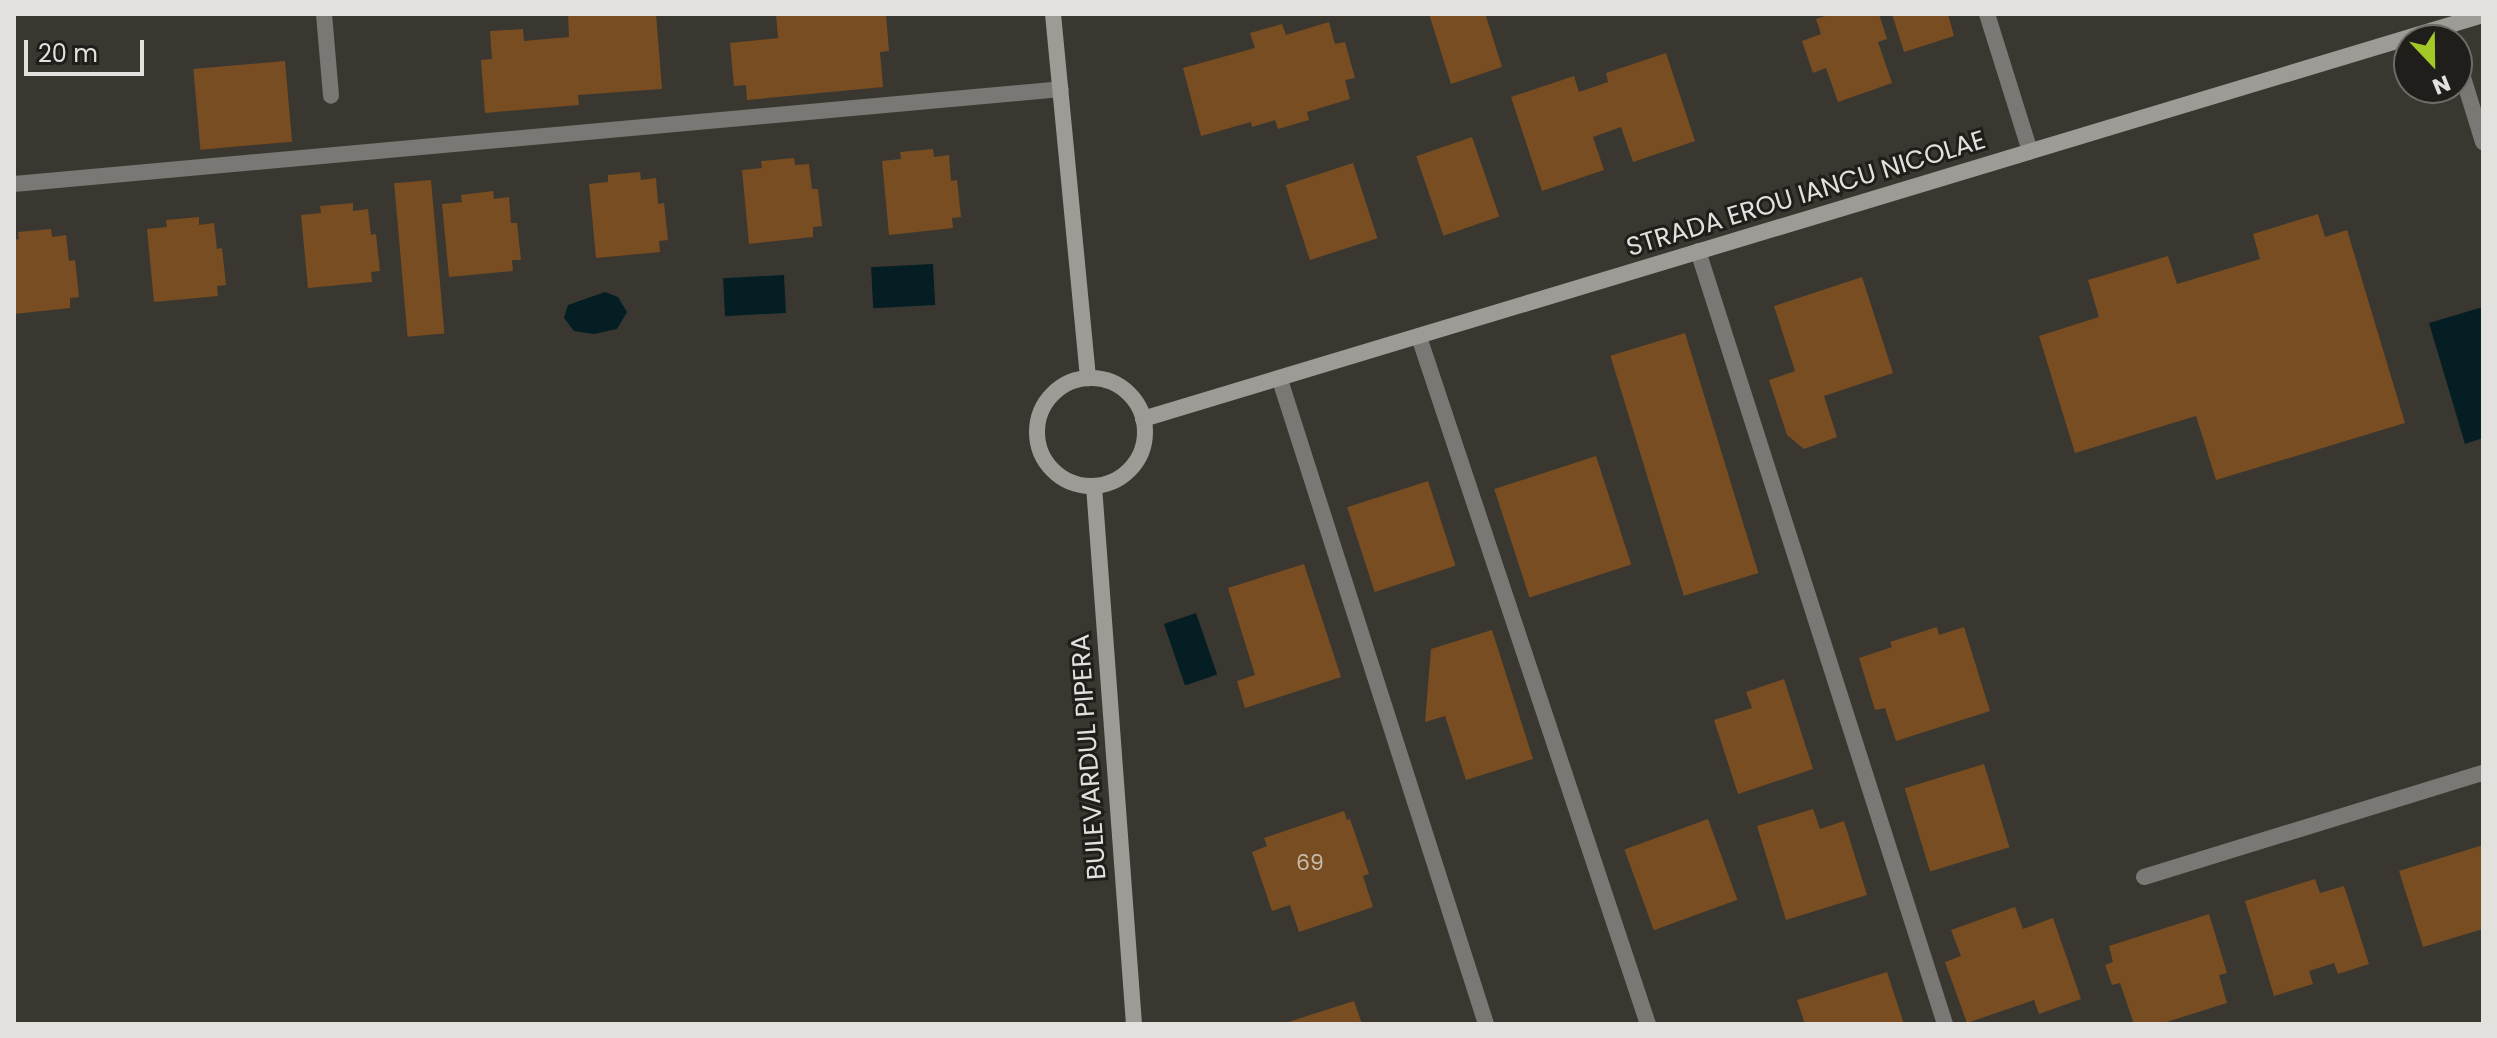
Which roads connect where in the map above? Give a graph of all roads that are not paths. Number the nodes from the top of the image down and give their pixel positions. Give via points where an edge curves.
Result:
1 (324, 14) edge
2 (1053, 14) edge
3 (1987, 14) edge
4 (2393, 49) edge
5 (1061, 89) junction
6 (331, 96) dead end
7 (2471, 104) edge
8 (2483, 142) edge
9 (2030, 151) junction
10 (14, 184) edge
11 (1698, 251) junction
12 (1419, 337) junction
13 (1088, 378) junction
14 (1280, 380) junction
15 (1143, 419) junction
16 (1094, 486) junction
17 (2483, 773) edge
18 (2144, 877) dead end
19 (1134, 1024) edge
20 (1486, 1024) edge
21 (1648, 1024) edge
22 (1945, 1024) edge

1 - 6 street
2 - 5 street
3 - 9 street
4 - 9 street, STRADA EROU IANCU NICOLAE
5 - 10 street
5 - 13 street
7 - 8 street
9 - 11 street, STRADA EROU IANCU NICOLAE
11 - 12 street, STRADA EROU IANCU NICOLAE
11 - 22 street
12 - 14 street, STRADA EROU IANCU NICOLAE
12 - 21 street
13 - 15 street via 1124,388
13 - 16 street via 1055,391 1041,411 1037,435 1043,458 1060,476
14 - 15 street, STRADA EROU IANCU NICOLAE
14 - 20 street
15 - 16 street via 1144,442 1135,464 1118,479
16 - 19 street, BULEVARDUL PIPERA
17 - 18 street

